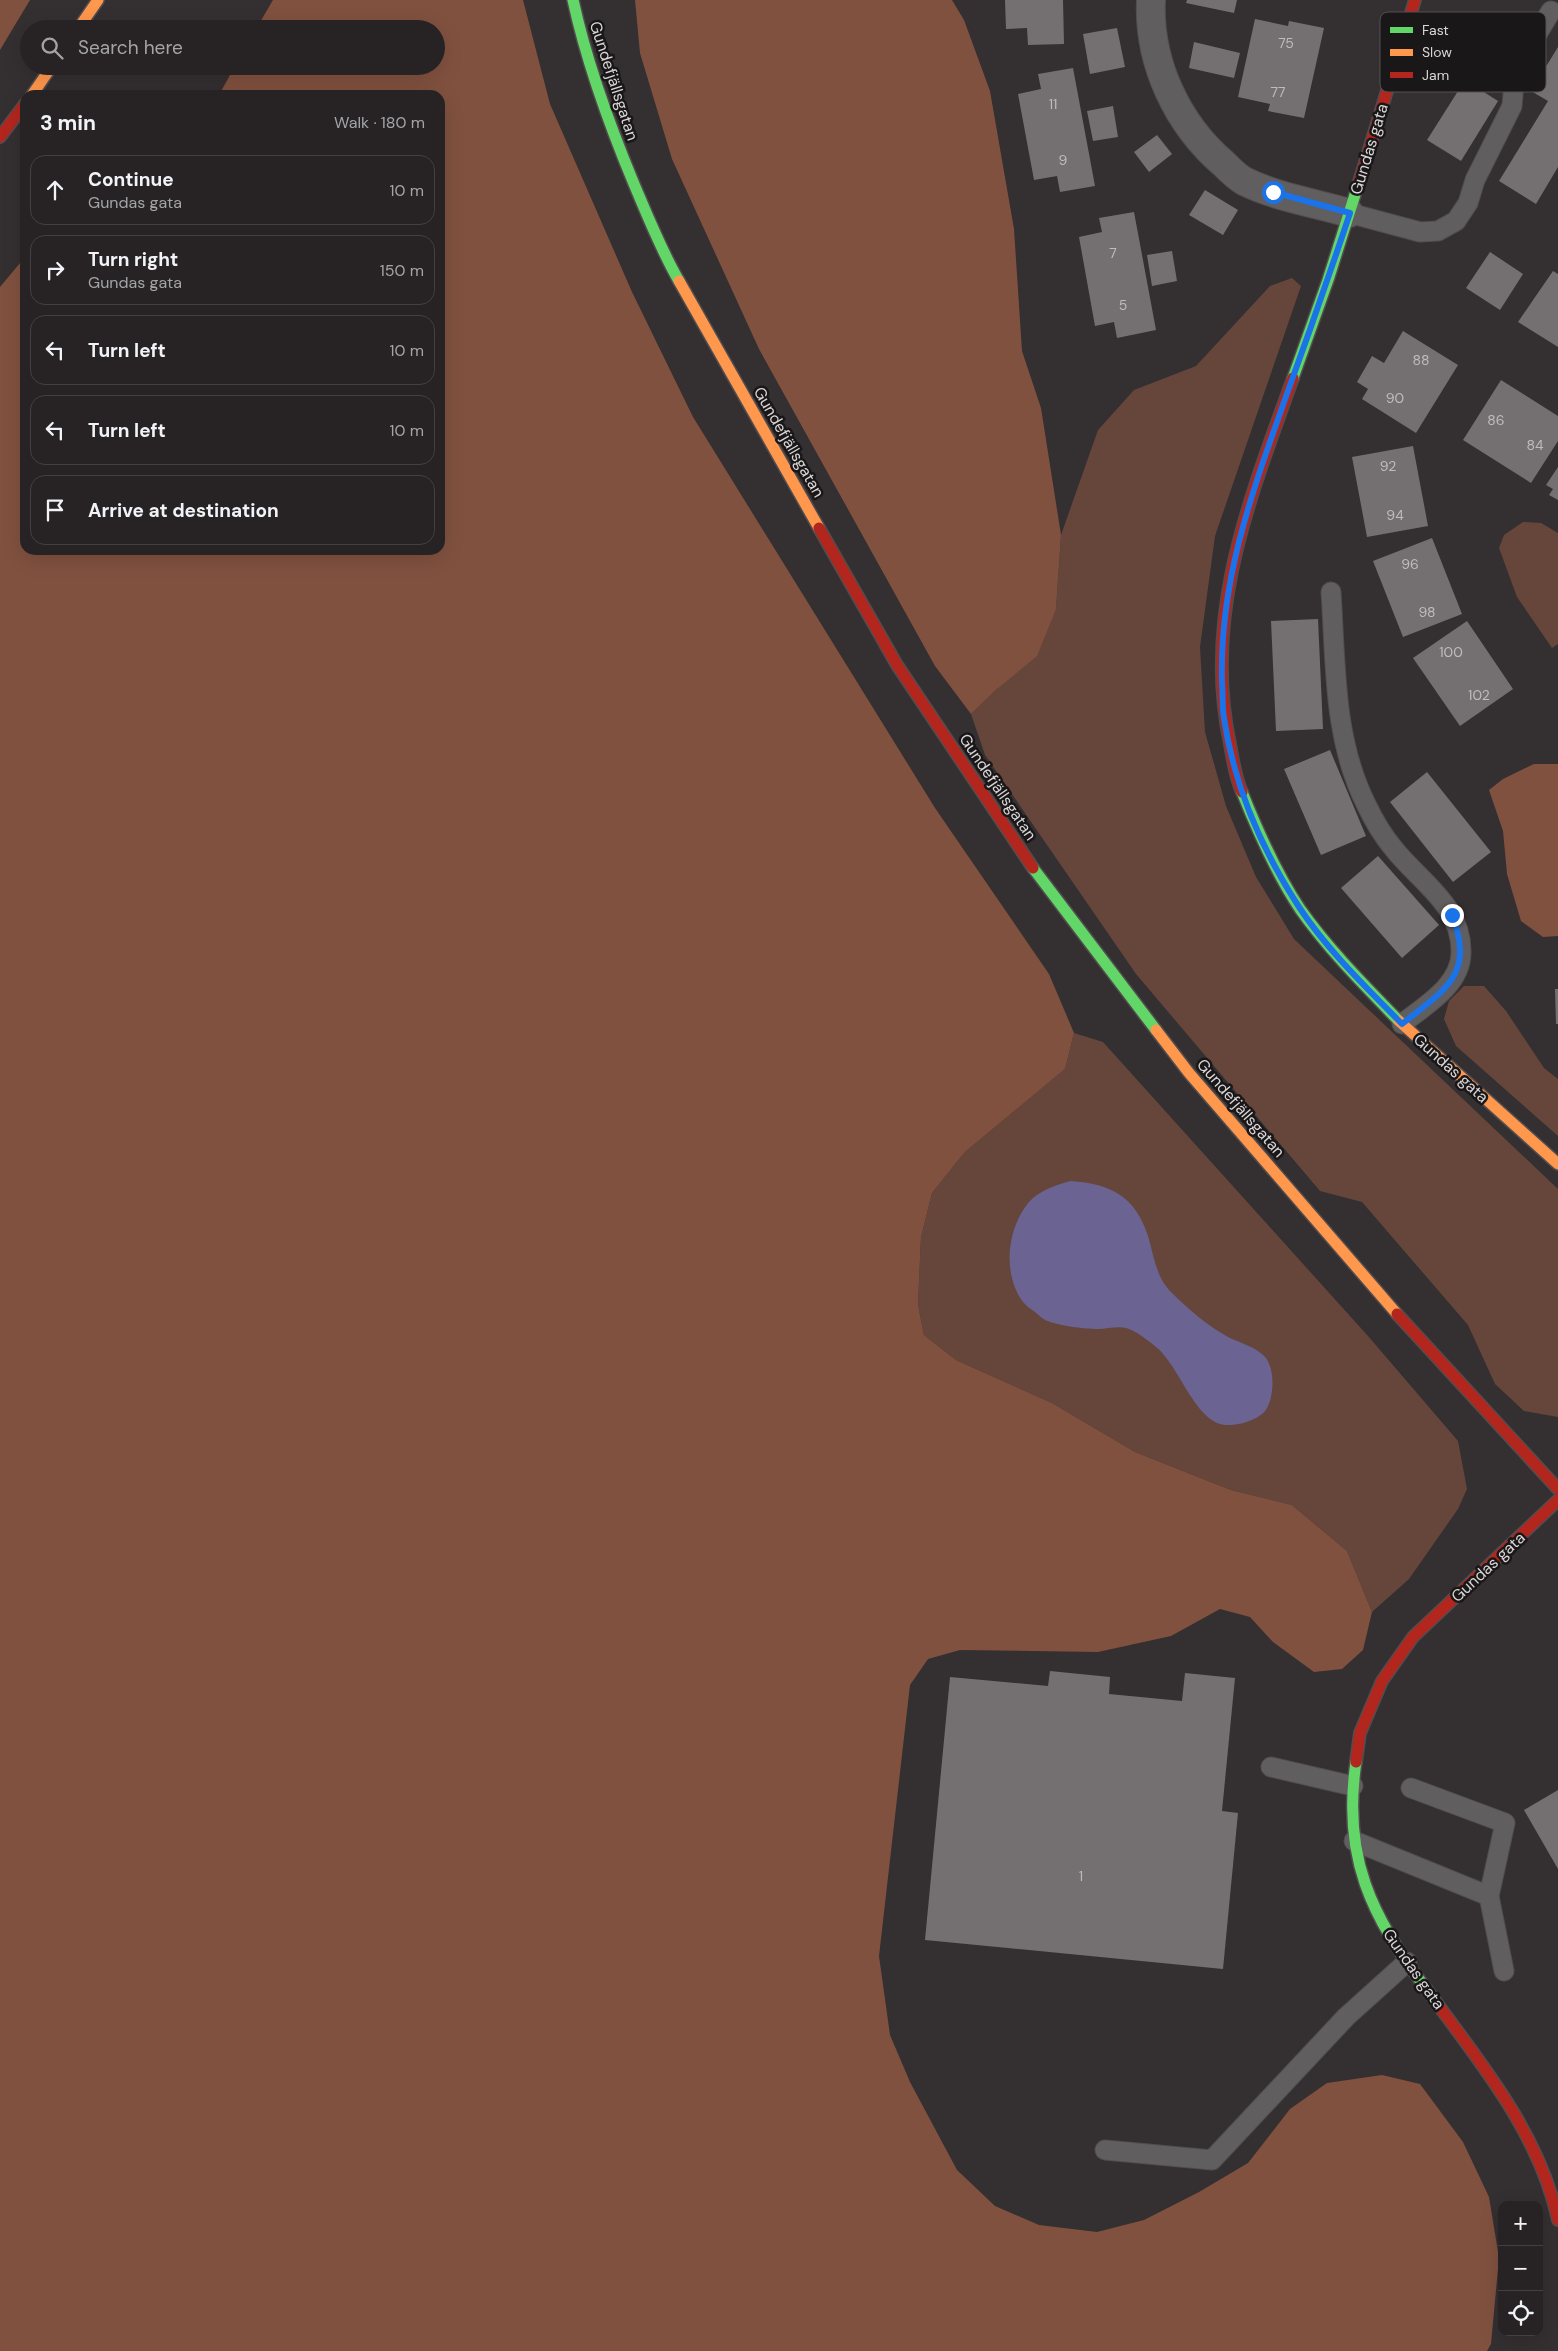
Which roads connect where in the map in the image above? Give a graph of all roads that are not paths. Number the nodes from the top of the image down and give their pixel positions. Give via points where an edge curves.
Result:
1 (98, 0) edge
2 (573, 0) edge
3 (1151, 0) edge
4 (1415, 0) edge
5 (1551, 11) dead end
6 (1411, 12) edge
7 (84, 20) edge
8 (1546, 20) edge
9 (46, 75) edge
10 (35, 90) edge
11 (1387, 92) edge
12 (1514, 92) edge
13 (20, 111) edge
14 (0, 137) edge
15 (1350, 213) junction
16 (1331, 592) dead end
17 (1402, 1024) junction
18 (1558, 1164) edge
19 (1558, 1488) edge
20 (1558, 1500) edge
21 (1271, 1767) dead end
22 (1353, 1786) junction
23 (1411, 1788) dead end
24 (1354, 1841) junction
25 (1489, 1896) junction
26 (1407, 1962) junction
27 (1504, 1971) dead end
28 (1105, 2150) dead end
29 (1558, 2220) edge

1 - 7 street
2 - 19 street, Gundefjällsgatan via 582,40 610,126 662,252 908,681 1038,876 1189,1073 1378,1292
3 - 15 street, Gundas gata via 1155,55 1169,92 1190,128 1213,155 1243,181
4 - 6 street, Gundas gata
5 - 8 lane
9 - 10 street
11 - 15 street, Gundas gata
12 - 15 lane via 1512,106 1475,180 1468,203 1456,221 1438,231 1420,232
13 - 14 street
15 - 17 street, Gundas gata via 1247,507 1229,582 1221,654 1224,717 1238,783 1264,846 1295,900 1345,966
16 - 17 lane via 1339,716 1345,752 1366,805 1394,849 1436,893 1452,915 1459,934 1461,955 1457,971 1444,990
17 - 18 street, Gundas gata
20 - 22 street, Gundas gata via 1413,1637 1382,1681 1360,1733
21 - 22 lane
22 - 24 street, Gundas gata
23 - 25 lane via 1505,1823
24 - 25 lane
24 - 26 street, Gundas gata via 1371,1901 1396,1949
25 - 27 lane
26 - 28 lane via 1346,2017 1212,2160
26 - 29 street, Gundas gata via 1503,2092 1534,2151

